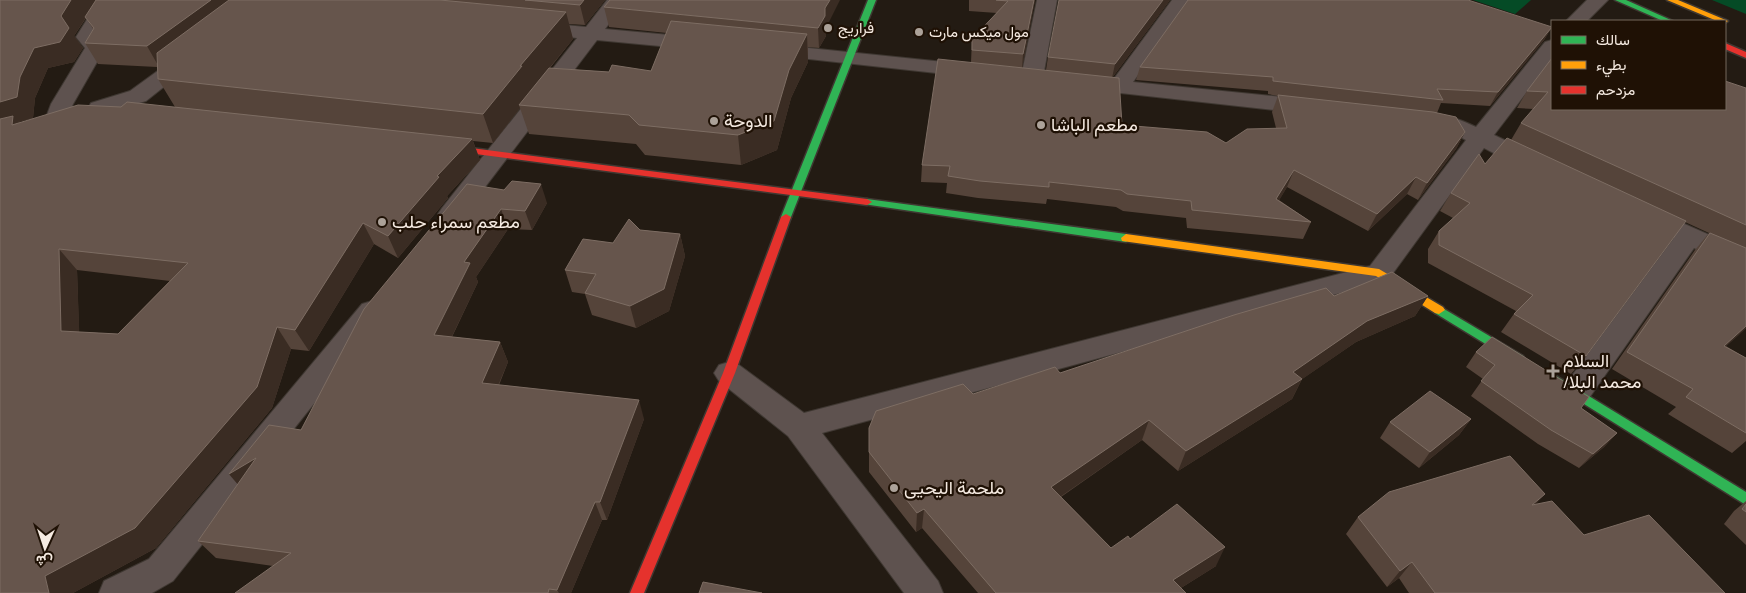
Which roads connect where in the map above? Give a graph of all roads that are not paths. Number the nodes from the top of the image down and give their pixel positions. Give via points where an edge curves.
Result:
1 (109, 0) edge
2 (617, 0) edge
3 (872, 0) edge
4 (1047, 0) edge
5 (1182, 0) edge
6 (1598, 0) edge
7 (1619, 0) edge
8 (1671, 0) edge
9 (1577, 20) edge
10 (1666, 20) edge
11 (1722, 20) edge
12 (514, 26) edge
13 (592, 33) junction
14 (1549, 38) edge
15 (721, 46) edge
16 (1726, 46) edge
17 (751, 48) edge
18 (200, 49) edge
19 (1746, 55) edge
20 (850, 58) junction
21 (1030, 77) junction
22 (1119, 86) junction
23 (1327, 109) edge
24 (95, 110) joint
25 (128, 112) edge
26 (1406, 118) edge
27 (58, 120) edge
28 (1480, 137) junction
29 (432, 146) edge
30 (500, 154) junction
31 (1550, 170) edge
32 (795, 192) junction
33 (1628, 207) edge
34 (437, 231) edge
35 (1689, 236) junction
36 (1746, 262) edge
37 (1379, 273) junction
38 (387, 292) edge
39 (1527, 363) edge
40 (729, 373) junction
41 (1543, 373) edge
42 (1576, 393) junction
43 (800, 427) junction
44 (1746, 499) edge
45 (117, 593) edge
46 (637, 593) edge
47 (925, 593) edge

1 - 27 street via 86,37 95,48 62,104
2 - 13 street
3 - 20 street
4 - 21 street
5 - 22 street
6 - 9 street
7 - 10 street
8 - 11 street
12 - 13 street
13 - 15 street
13 - 30 street
14 - 28 street
16 - 19 street
17 - 20 street
18 - 24 street via 138,96
20 - 21 street
20 - 32 street
21 - 22 street
22 - 23 street
24 - 25 street
26 - 28 street via 1456,126
28 - 31 street
28 - 37 street
29 - 30 street
30 - 32 street
30 - 34 street
32 - 37 street
32 - 40 street
33 - 35 street
35 - 36 street
35 - 42 street
37 - 39 street
37 - 43 street
38 - 45 street via 160,570
40 - 43 street
40 - 46 street
41 - 42 street
42 - 44 street
43 - 47 street

